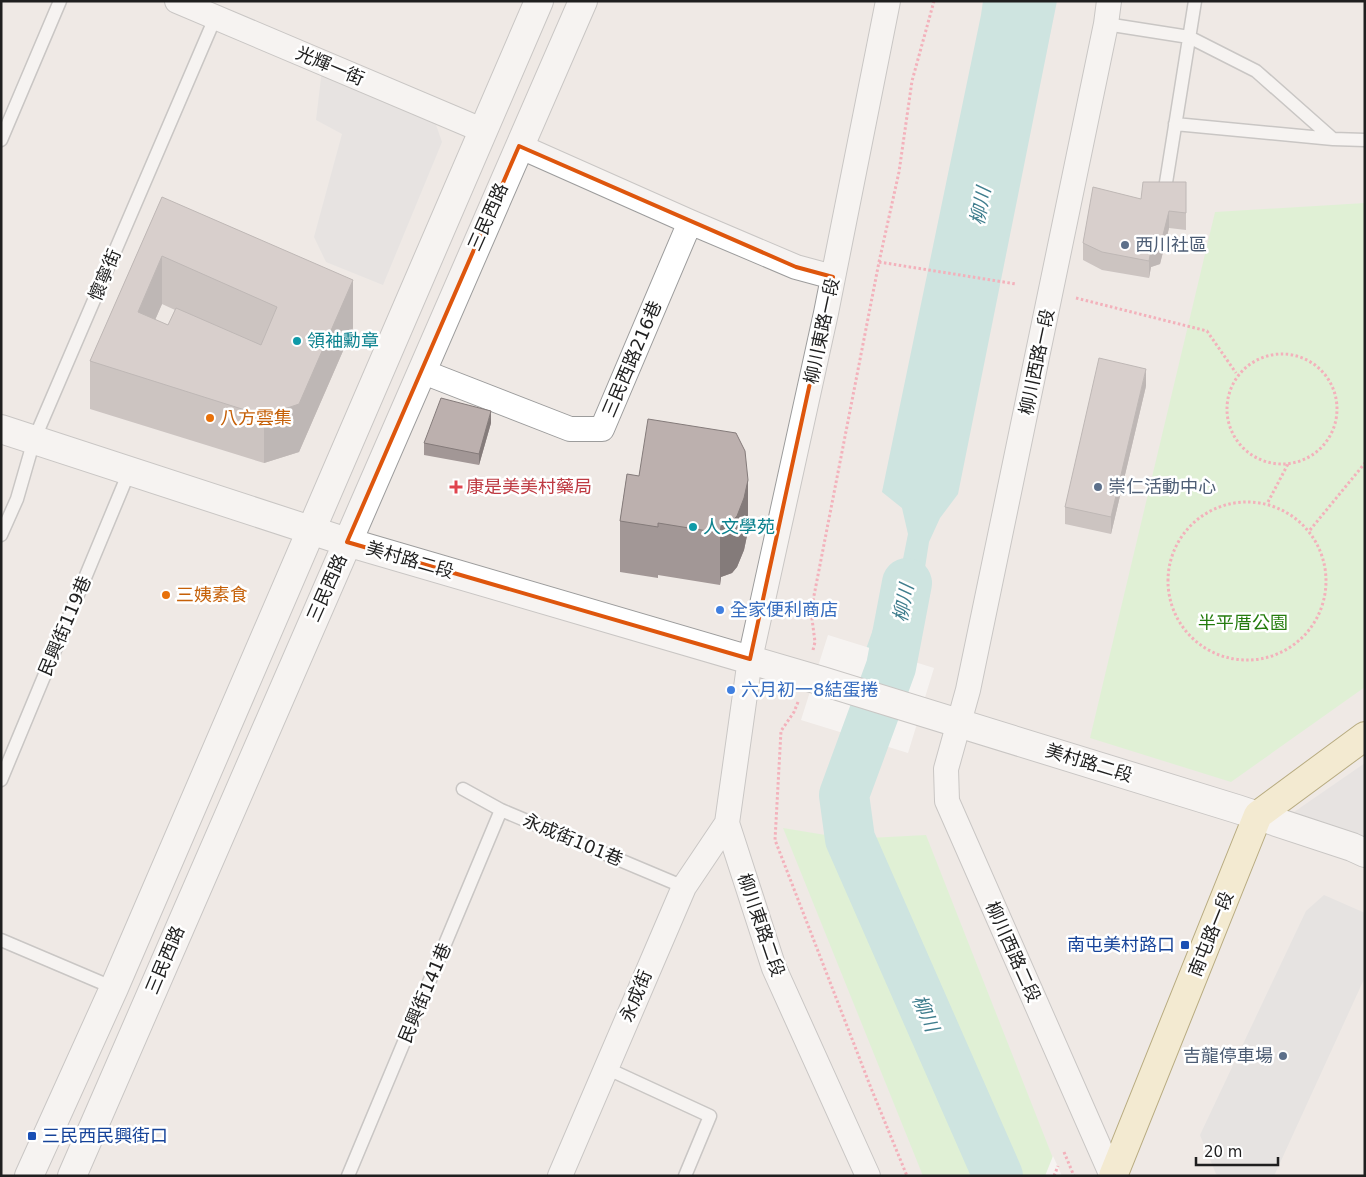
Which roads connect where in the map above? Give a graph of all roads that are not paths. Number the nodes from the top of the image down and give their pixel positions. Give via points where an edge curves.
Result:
1 (60, 1) edge
2 (176, 1) edge
3 (539, 1) edge
4 (583, 1) edge
5 (888, 1) edge
6 (1195, 1) edge
7 (1108, 12) edge
8 (215, 18) junction
9 (1189, 38) junction
10 (1175, 124) junction
11 (484, 131) junction
12 (1333, 139) junction
13 (1, 140) edge
14 (1365, 140) edge
15 (519, 146) junction
16 (1164, 196) edge
17 (690, 222) junction
18 (833, 277) junction
19 (421, 371) junction
20 (1, 429) edge
21 (34, 440) junction
22 (129, 472) junction
23 (311, 530) junction
24 (1, 535) edge
25 (347, 542) junction
26 (750, 659) junction
27 (960, 723) junction
28 (1365, 736) edge
29 (1, 780) edge
30 (463, 789) dead end
31 (501, 810) junction
32 (1258, 816) junction
33 (727, 823) junction
34 (1365, 853) edge
35 (684, 887) junction
36 (1, 940) edge
37 (114, 988) junction
38 (606, 1068) junction
39 (29, 1176) edge
40 (72, 1176) edge
41 (348, 1176) edge
42 (560, 1176) edge
43 (685, 1176) edge
44 (868, 1176) edge
45 (1112, 1176) edge

1 - 13 lane
2 - 8 street, 光輝一街
3 - 11 street, 三民西路
4 - 15 street, 三民西路
5 - 18 street, 柳川東路一段
6 - 9 lane
7 - 9 lane
7 - 27 street, 柳川西路一段
8 - 11 street, 光輝一街
8 - 21 lane, 懷寧街
9 - 10 lane
9 - 12 lane via 1256,71
10 - 12 lane
10 - 16 lane
11 - 23 street, 三民西路
12 - 14 lane
15 - 17 street
15 - 19 street, 三民西路
17 - 18 street via 796,267
17 - 19 street, 三民西路216巷 via 602,429 570,429
18 - 26 street, 柳川東路一段
19 - 25 street, 三民西路
20 - 21 street, 美村路二段
21 - 22 street, 美村路二段
21 - 24 lane, 懷寧街 via 17,499
22 - 23 street, 美村路二段
22 - 29 lane, 民興街119巷
23 - 25 street, 美村路二段
23 - 37 street, 三民西路
25 - 26 street, 美村路二段
25 - 40 street, 三民西路
26 - 27 street, 美村路二段
26 - 33 street, 柳川東路二段
27 - 32 street, 美村路二段
27 - 45 street, 柳川西路二段 via 946,768 947,801
28 - 32 main road
30 - 31 lane, 永成街101巷
31 - 35 lane, 永成街101巷
31 - 41 lane, 民興街141巷
32 - 34 street, 美村路二段
32 - 45 main road, 南屯路一段
33 - 35 street, 永成街
33 - 44 street, 柳川東路二段 via 774,968
35 - 38 street, 永成街
36 - 37 lane
37 - 39 street, 三民西路
38 - 42 street, 永成街
38 - 43 lane via 710,1116

